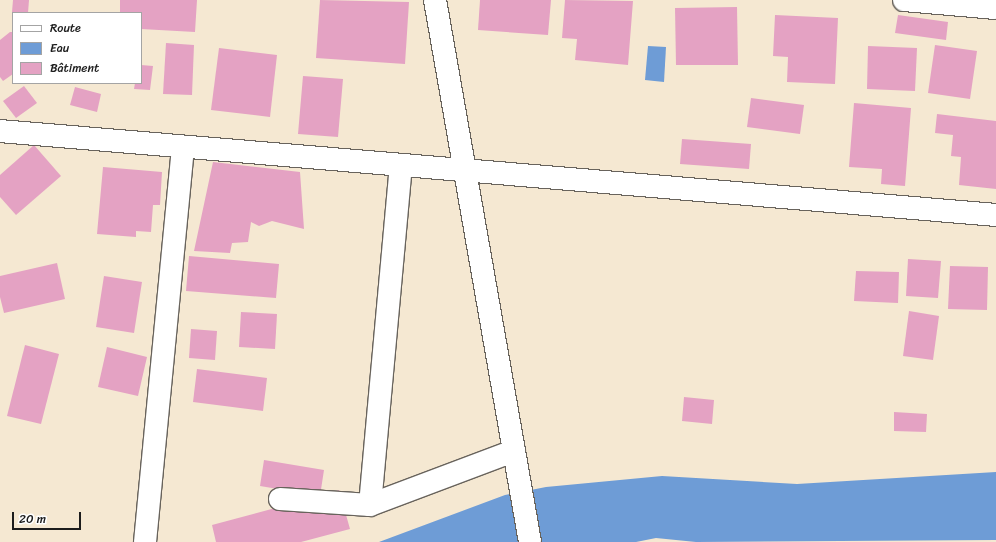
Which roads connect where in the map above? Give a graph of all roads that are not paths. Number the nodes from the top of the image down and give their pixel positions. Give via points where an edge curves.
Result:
1 (435, 0) edge
2 (904, 0) edge
3 (996, 8) edge
4 (0, 131) edge
5 (183, 147) junction
6 (401, 165) junction
7 (465, 170) junction
8 (996, 215) edge
9 (514, 451) junction
10 (280, 499) dead end
11 (370, 505) junction
12 (145, 542) edge
13 (530, 542) edge

1 - 7 street
2 - 3 street
4 - 5 street
5 - 6 street
5 - 12 street
6 - 7 street
6 - 11 street
7 - 8 street
7 - 9 street
9 - 11 street
9 - 13 street
10 - 11 street

